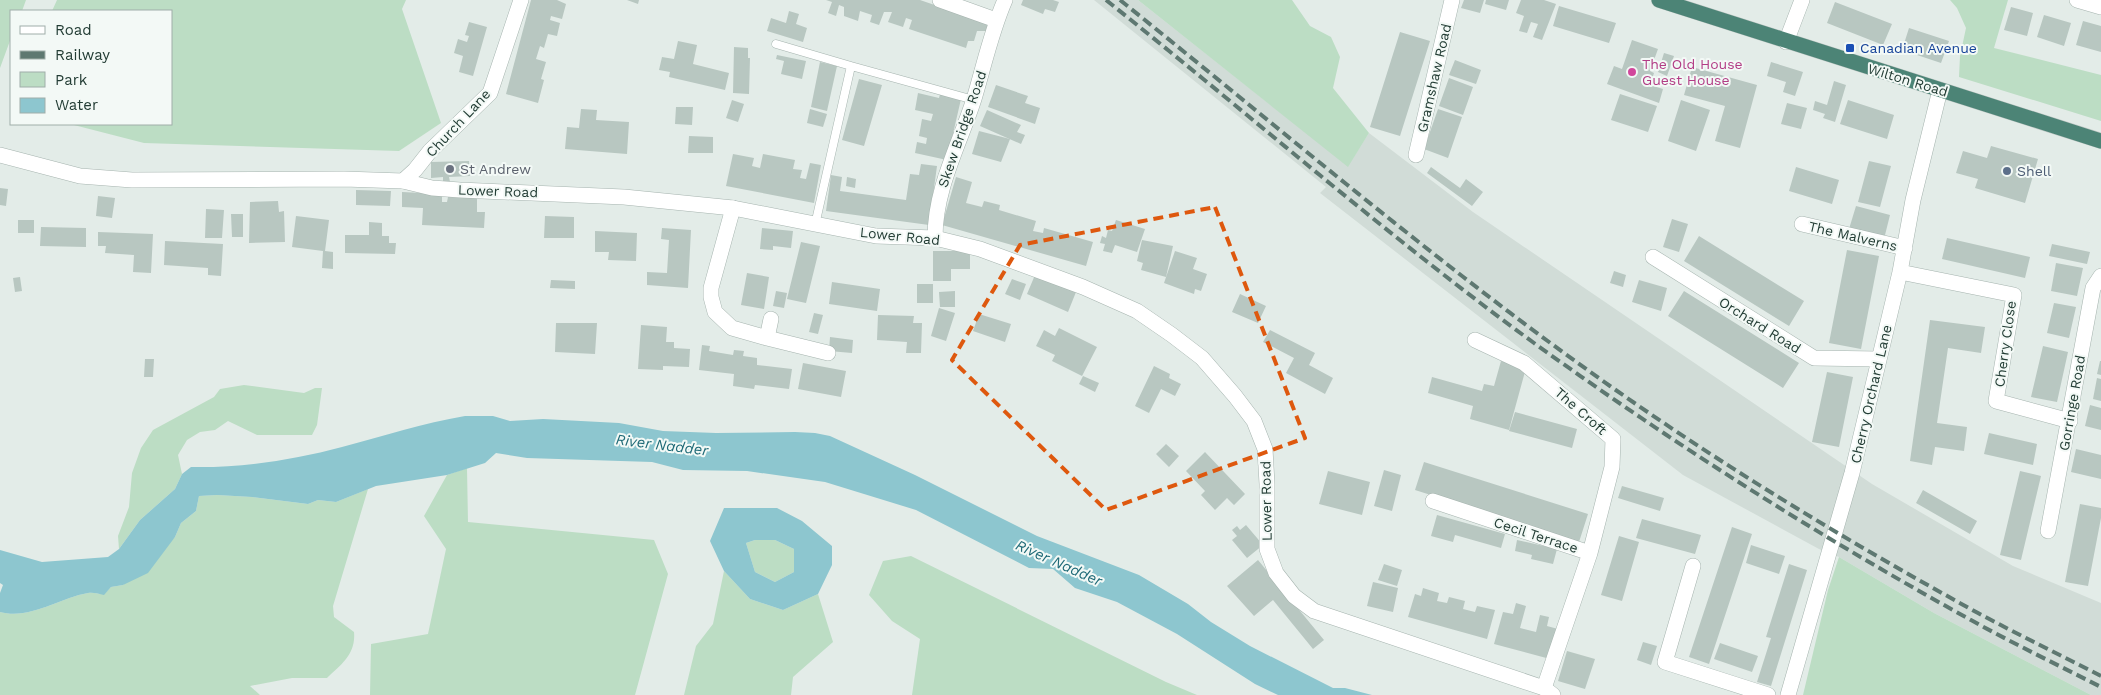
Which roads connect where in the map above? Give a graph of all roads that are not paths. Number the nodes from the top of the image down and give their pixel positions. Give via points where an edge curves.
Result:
1 (520, 0) edge
2 (940, 0) edge
3 (1005, 0) edge
4 (1452, 0) edge
5 (1659, 0) edge
6 (1802, 0) edge
7 (2077, 0) edge
8 (2101, 7) edge
9 (996, 20) junction
10 (1786, 42) junction
11 (776, 44) dead end
12 (851, 66) junction
13 (1940, 90) junction
14 (974, 100) junction
15 (2101, 141) edge
16 (0, 155) edge
17 (1416, 155) dead end
18 (403, 181) junction
19 (733, 208) junction
20 (1802, 224) dead end
21 (815, 225) junction
22 (935, 238) junction
23 (1905, 248) junction
24 (1653, 257) dead end
25 (1900, 272) junction
26 (2101, 276) edge
27 (771, 319) dead end
28 (767, 338) junction
29 (1475, 340) dead end
30 (828, 353) dead end
31 (1878, 359) junction
32 (2070, 421) junction
33 (1433, 501) dead end
34 (2048, 531) dead end
35 (1590, 553) junction
36 (1693, 566) dead end
37 (1549, 691) edge
38 (1768, 695) edge
39 (1788, 695) edge

1 - 18 street, Church Lane via 490,93
2 - 9 street
3 - 9 street, Skew Bridge Road
4 - 17 street, Gramshaw Road
5 - 10 highway, Wilton Road
6 - 10 street
7 - 8 street
9 - 14 street, Skew Bridge Road
10 - 13 highway, Wilton Road
11 - 12 lane
12 - 14 lane
12 - 21 lane
13 - 15 highway, Wilton Road
13 - 23 street, Cherry Orchard Lane
14 - 22 street, Skew Bridge Road via 941,190 935,216
16 - 18 street, Lower Road via 80,176 132,180
18 - 19 street, Lower Road via 432,188 624,197
19 - 21 street, Lower Road
19 - 28 street via 711,297 716,312 732,328
20 - 23 street, The Malverns
21 - 22 street, Lower Road via 876,236
22 - 37 street, Lower Road via 980,249 1137,311 1202,358 1254,421 1265,449 1267,549 1276,573 1294,596 1314,611
23 - 25 street, Cherry Orchard Lane
24 - 31 street, Orchard Road via 1814,358
25 - 31 street, Cherry Orchard Lane
25 - 32 street, Cherry Close via 2014,295 1996,401
26 - 32 street, Gorringe Road via 2093,288
27 - 28 street
28 - 30 street
29 - 35 street, The Croft via 1524,363 1613,439 1612,467
31 - 39 street, Cherry Orchard Lane via 1852,473
32 - 34 street, Gorringe Road
33 - 35 street, Cecil Terrace
35 - 37 street, Cecil Terrace
36 - 38 street via 1665,662

